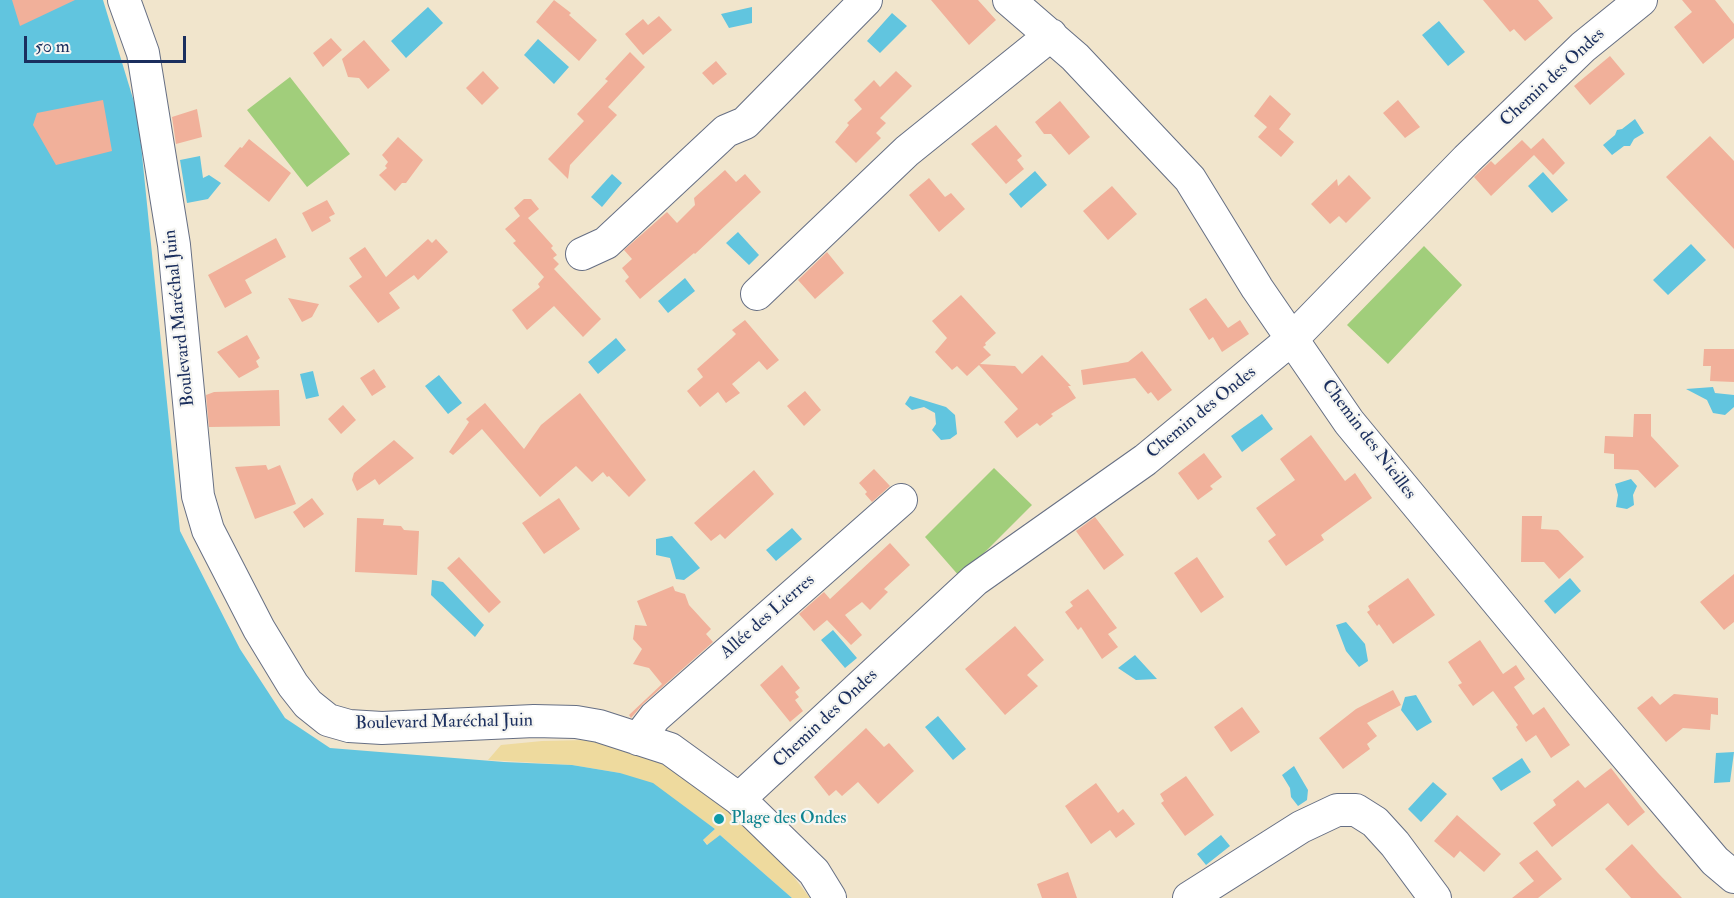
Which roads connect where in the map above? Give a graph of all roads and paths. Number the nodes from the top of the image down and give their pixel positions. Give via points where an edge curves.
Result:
1 (124, 0) edge
2 (866, 0) edge
3 (1009, 0) edge
4 (1641, 0) edge
5 (1051, 35) junction
6 (582, 254) dead end
7 (758, 294) dead end
8 (1293, 338) junction
9 (901, 500) dead end
10 (638, 739) junction
11 (740, 799) junction
12 (1734, 877) edge
13 (830, 898) edge
14 (1190, 898) edge
15 (1435, 898) edge

1 - 10 street, Boulevard Maréchal Juin via 143,53 174,245 198,496 208,530 293,685 328,720 349,726 576,722
2 - 6 street via 745,123 726,131 606,243
3 - 5 street, Chemin des Nieilles
4 - 8 street, Chemin des Ondes via 1583,47 1467,159
5 - 7 street via 907,150
5 - 8 street, Chemin des Nieilles via 1190,179 1257,288
8 - 11 street, Chemin des Ondes via 1145,460 975,580
8 - 12 street, Chemin des Nieilles via 1349,422 1453,550 1715,861
9 - 10 street, Allée des Lierres via 656,717
10 - 11 street, Boulevard Maréchal Juin via 670,749
11 - 13 street, Boulevard Maréchal Juin via 814,872
14 - 15 street via 1301,827 1337,810 1356,810 1375,822

